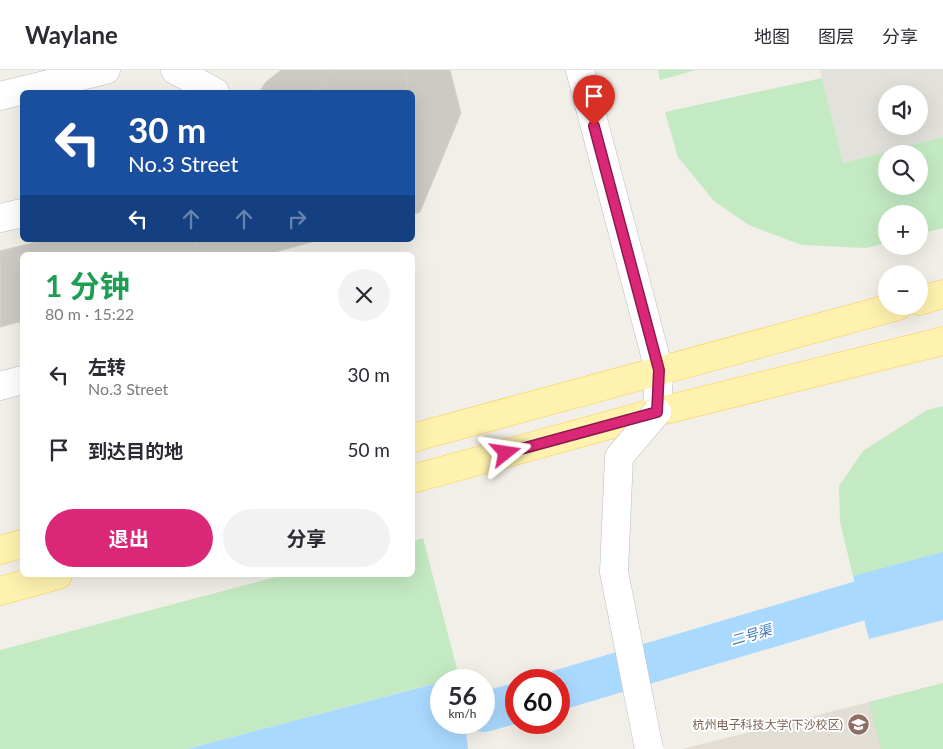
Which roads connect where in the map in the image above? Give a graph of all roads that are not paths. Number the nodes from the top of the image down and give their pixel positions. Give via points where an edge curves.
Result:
1 (106, 70) edge
2 (175, 70) edge
3 (580, 70) edge
4 (217, 85) edge
5 (24, 90) edge
6 (20, 91) edge
7 (0, 96) edge
8 (20, 213) edge
9 (0, 218) edge
10 (943, 294) edge
11 (928, 298) edge
12 (878, 311) edge
13 (943, 341) edge
14 (659, 370) junction
15 (20, 381) edge
16 (0, 386) edge
17 (657, 412) junction
18 (415, 437) edge
19 (415, 478) edge
20 (20, 545) edge
21 (0, 550) edge
22 (51, 577) edge
23 (0, 591) edge
24 (649, 749) edge

1 - 5 street
2 - 4 street
3 - 14 street
6 - 7 street
8 - 9 street
10 - 11 main road
12 - 14 main road
13 - 17 main road
14 - 17 street
14 - 18 main road
15 - 16 street
17 - 19 main road
17 - 24 street, bridge via 619,457 614,572
20 - 21 main road
22 - 23 main road

